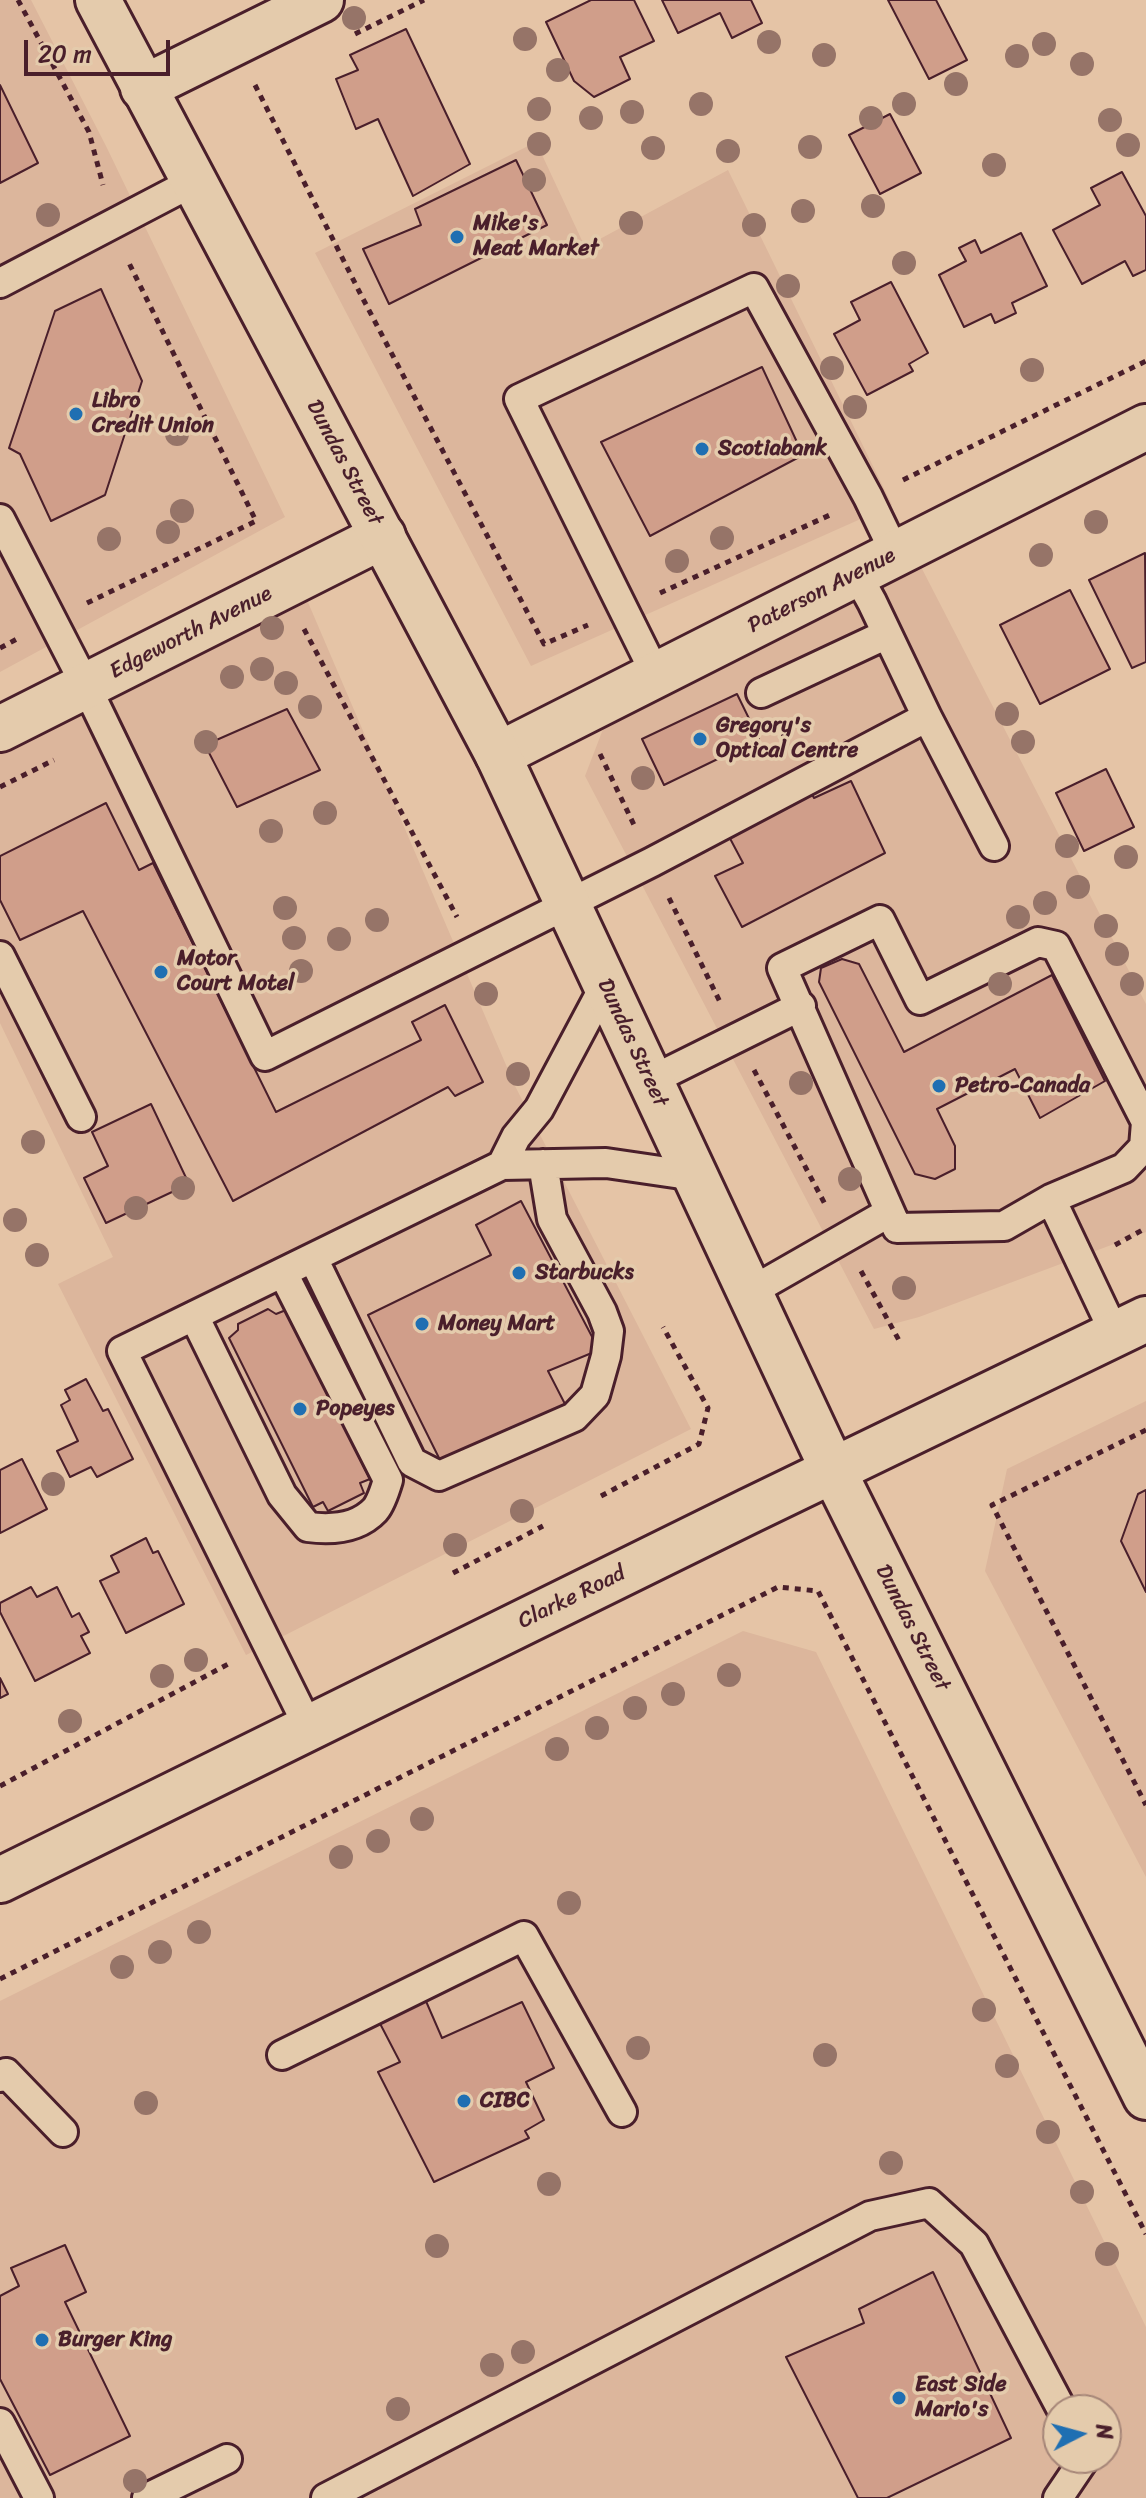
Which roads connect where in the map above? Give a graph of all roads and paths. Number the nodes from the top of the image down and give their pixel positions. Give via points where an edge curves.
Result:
1 (18, 0) edge
2 (98, 0) edge
3 (321, 0) edge
4 (143, 88) junction
5 (264, 104) dead end
6 (193, 182) junction
7 (105, 192) dead end
8 (125, 256) dead end
9 (0, 283) edge
10 (1146, 361) edge
11 (1146, 427) edge
12 (868, 497) junction
13 (0, 519) edge
14 (383, 536) junction
15 (895, 553) junction
16 (856, 573) junction
17 (86, 603) dead end
18 (624, 610) junction
19 (303, 626) dead end
20 (28, 634) dead end
21 (887, 634) junction
22 (0, 648) edge
23 (656, 675) junction
24 (86, 686) junction
25 (761, 693) dead end
26 (927, 717) junction
27 (0, 729) edge
28 (498, 755) junction
29 (54, 760) dead end
30 (0, 787) edge
31 (994, 846) dead end
32 (568, 904) junction
33 (460, 922) dead end
34 (0, 956) edge
35 (605, 985) junction
36 (801, 1006) junction
37 (736, 1037) junction
38 (650, 1081) junction
39 (81, 1117) dead end
40 (543, 1164) junction
41 (502, 1165) junction
42 (695, 1176) junction
43 (1051, 1199) junction
44 (890, 1212) junction
45 (844, 1238) junction
46 (313, 1258) junction
47 (283, 1273) junction
48 (750, 1292) junction
49 (194, 1316) junction
50 (1130, 1326) edge
51 (663, 1327) dead end
52 (901, 1344) dead end
53 (1146, 1430) edge
54 (833, 1470) junction
55 (601, 1496) dead end
56 (543, 1526) dead end
57 (453, 1573) dead end
58 (233, 1662) dead end
59 (309, 1728) junction
60 (0, 1786) edge
61 (1146, 1805) edge
62 (0, 1880) edge
63 (0, 1979) edge
64 (282, 2055) dead end
65 (0, 2077) edge
66 (1146, 2097) edge
67 (622, 2112) dead end
68 (63, 2132) dead end
69 (1146, 2234) edge
70 (1054, 2394) edge
71 (0, 2423) edge
72 (227, 2459) dead end
73 (1074, 2474) edge
74 (39, 2498) edge
75 (147, 2498) edge
76 (326, 2498) edge
77 (1058, 2498) edge

1 - 7 path via 89,132
2 - 4 main road, Dundas Street
3 - 4 main road
4 - 6 main road, Dundas Street
5 - 18 path via 544,644
6 - 9 lane
6 - 14 main road, Dundas Street
8 - 17 path via 256,521
10 - 12 path
11 - 15 main road, Paterson Avenue
12 - 15 lane
12 - 18 path
12 - 18 lane via 754,288 519,399
13 - 24 lane
14 - 24 main road, Edgeworth Avenue
14 - 28 main road, Dundas Street
15 - 16 main road, Paterson Avenue
16 - 21 lane
16 - 23 main road, Paterson Avenue
18 - 23 lane
19 - 33 path
20 - 22 path
21 - 25 lane
21 - 26 lane
23 - 28 main road, Paterson Avenue
24 - 27 main road, Edgeworth Avenue
24 - 32 lane via 265,1056
26 - 31 lane
26 - 32 lane
28 - 32 main road, Dundas Street
29 - 30 path
32 - 35 main road, Dundas Street
34 - 39 lane
35 - 38 main road, Dundas Street
35 - 41 lane
36 - 37 lane
36 - 43 lane via 782,968 880,920 920,1000 1038,942 1056,946 1146,1122 1144,1147 1124,1168
36 - 44 lane
37 - 38 lane
37 - 45 path
38 - 42 main road, Dundas Street
40 - 41 lane
40 - 42 lane via 606,1163
40 - 46 lane via 552,1219 609,1331 595,1395 574,1417 439,1476 412,1462
41 - 46 lane
42 - 48 main road, Dundas Street
43 - 44 lane via 1004,1226 897,1228
43 - 50 lane
44 - 45 lane
45 - 48 lane
45 - 52 path
46 - 47 lane
47 - 49 lane
47 - 49 lane via 388,1480 377,1509 359,1522 329,1530 308,1527 282,1495
48 - 54 main road, Dundas Street
49 - 59 lane via 122,1351
50 - 54 main road, Clarke Road
51 - 55 path via 708,1408 699,1444
53 - 61 path via 992,1505
54 - 59 main road, Clarke Road
54 - 66 main road, Dundas Street
56 - 57 path
58 - 60 path
59 - 62 main road, Clarke Road
63 - 69 path via 778,1587 818,1591
64 - 67 lane via 524,1936
65 - 68 lane via 6,2073
70 - 76 lane via 974,2244 929,2203 870,2216
71 - 74 lane
72 - 75 lane
73 - 77 lane

